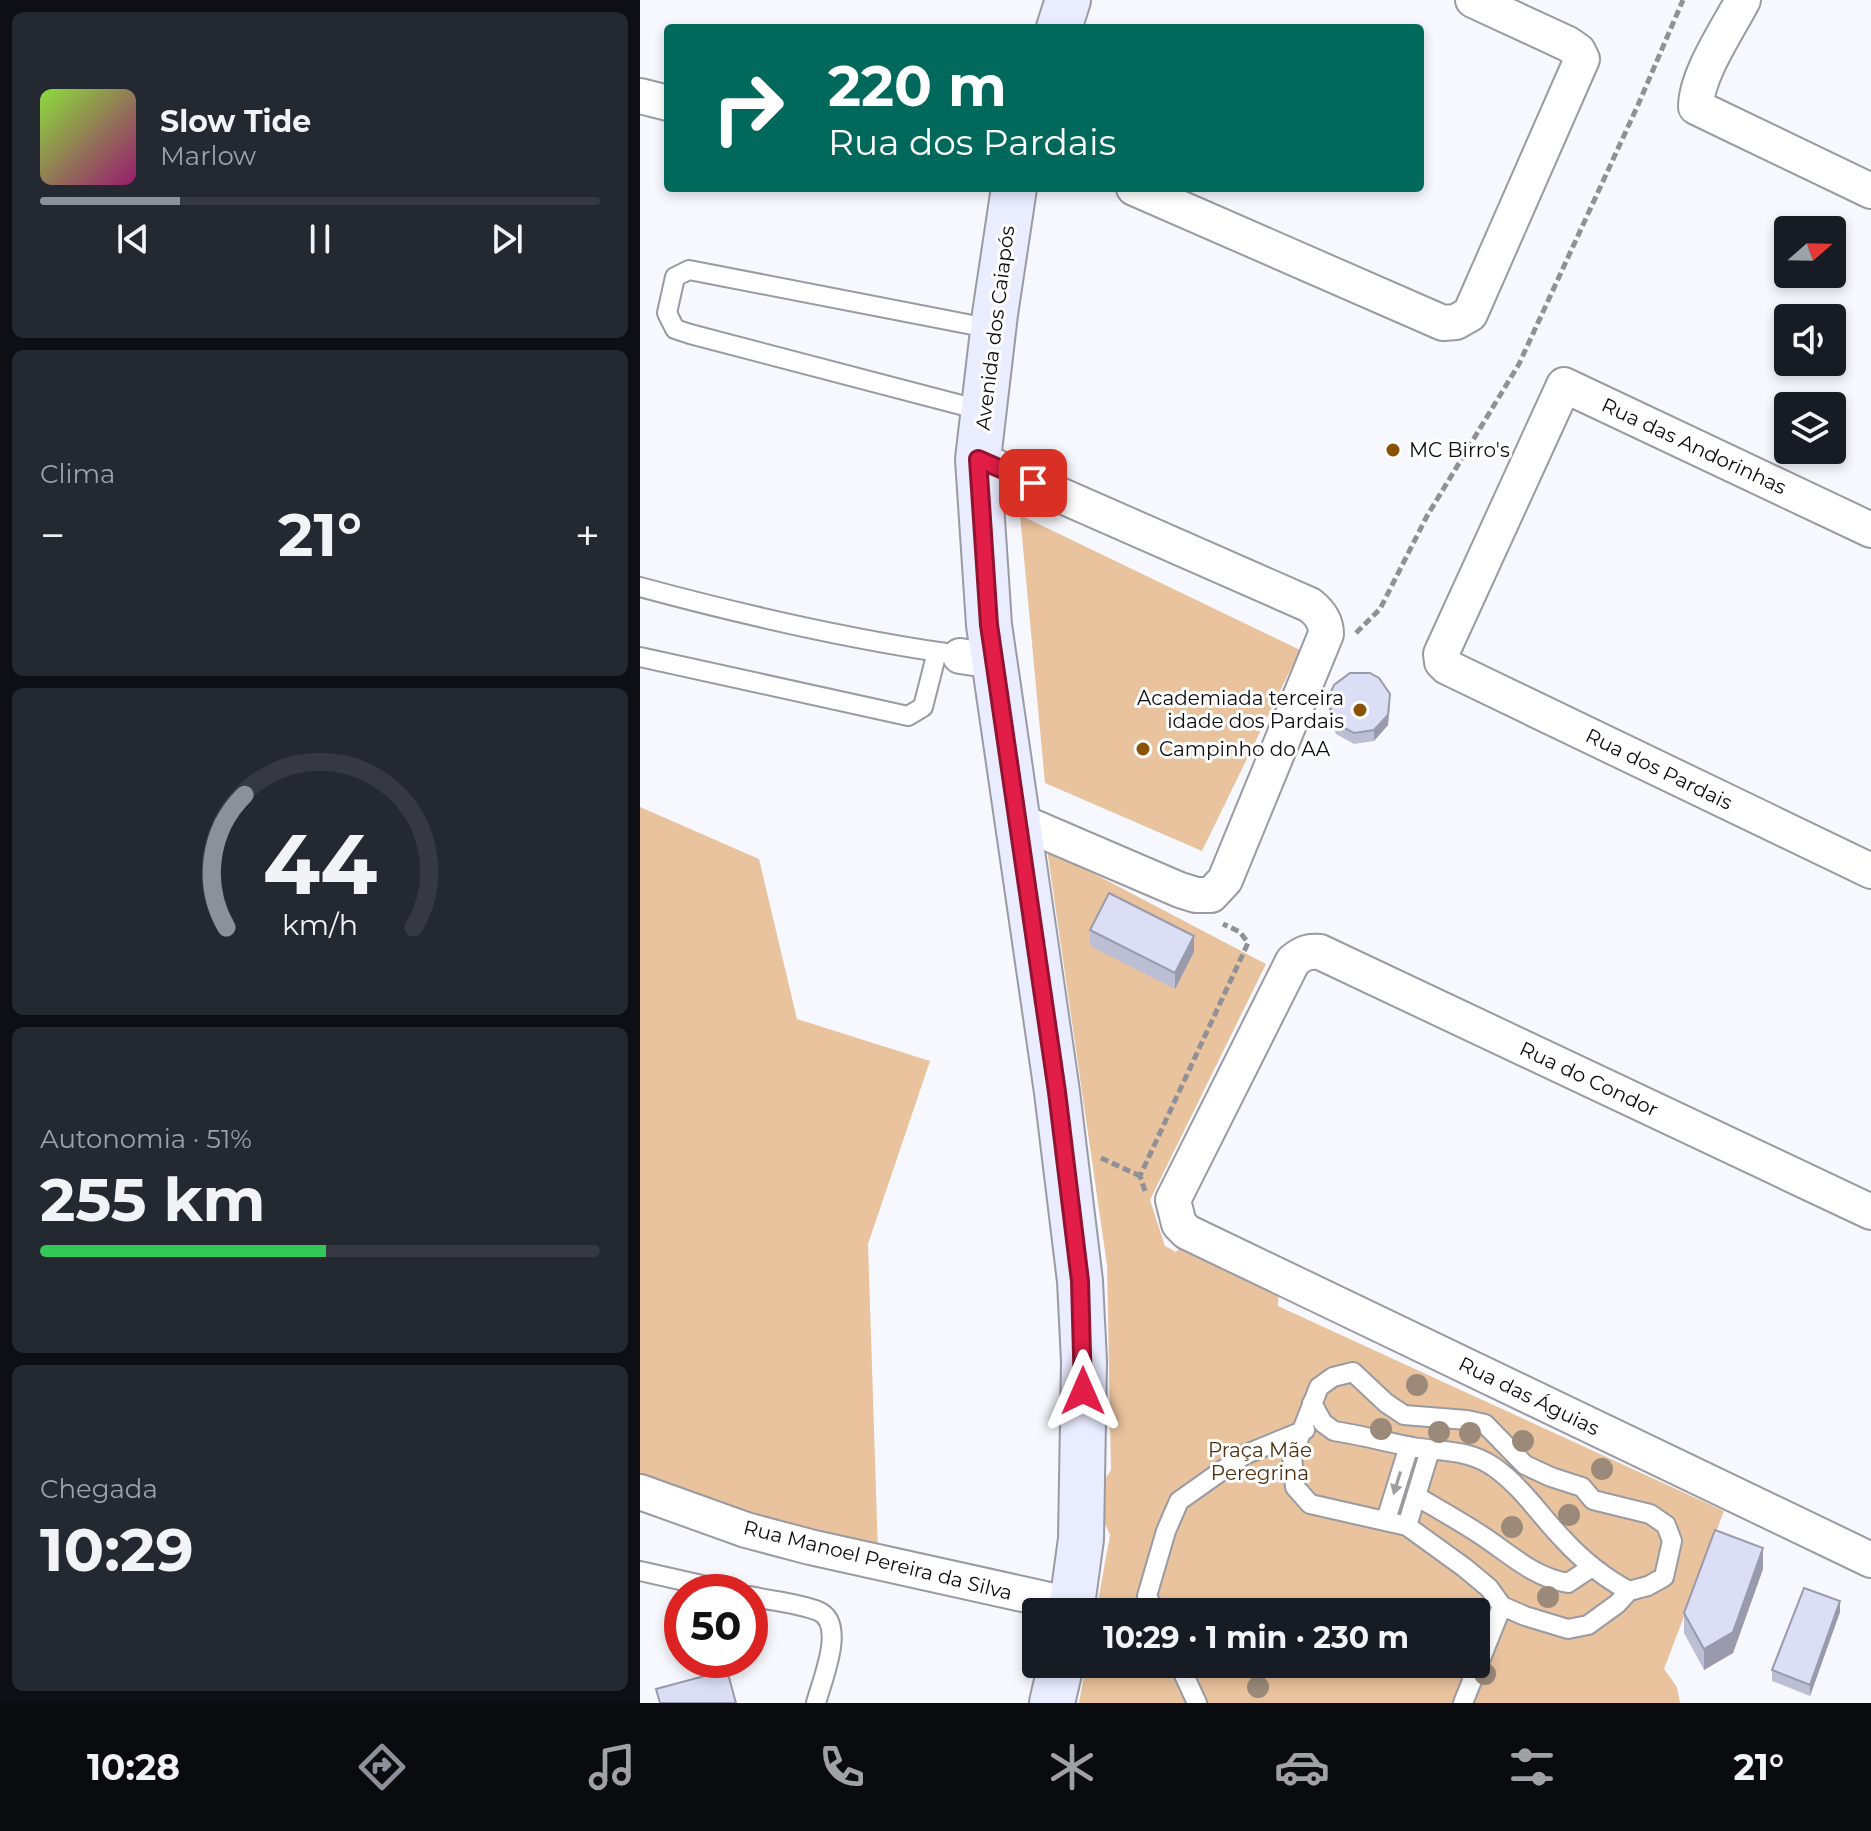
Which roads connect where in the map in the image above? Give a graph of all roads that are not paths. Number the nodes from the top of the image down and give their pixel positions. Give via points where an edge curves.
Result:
1 (1068, 0) edge
2 (1473, 0) edge
3 (1743, 0) edge
4 (1060, 24) edge
5 (640, 96) edge
6 (664, 102) edge
7 (1871, 191) edge
8 (1011, 192) edge
9 (1143, 192) edge
10 (993, 329) junction
11 (984, 411) junction
12 (978, 459) junction
13 (1871, 530) edge
14 (640, 587) edge
15 (964, 656) junction
16 (640, 657) edge
17 (1447, 667) joint
18 (1017, 820) junction
19 (1871, 871) edge
20 (1871, 1212) edge
21 (1187, 1232) joint
22 (1312, 1403) junction
23 (1323, 1423) junction
24 (1302, 1431) junction
25 (1409, 1446) junction
26 (1430, 1450) junction
27 (640, 1492) edge
28 (1416, 1496) junction
29 (1386, 1520) junction
30 (1407, 1526) junction
31 (1871, 1560) edge
32 (1592, 1567) junction
33 (640, 1571) edge
34 (664, 1576) edge
35 (1629, 1591) junction
36 (1029, 1598) edge
37 (1073, 1598) edge
38 (1148, 1598) edge
39 (768, 1600) edge
40 (1502, 1606) junction
41 (1058, 1678) edge
42 (1185, 1678) edge
43 (816, 1703) edge
44 (1052, 1703) edge
45 (1197, 1703) edge
46 (1463, 1703) edge

1 - 4 main road
2 - 9 street via 1568,44 1582,62 1470,314 1443,323
3 - 7 street via 1703,77 1696,107
5 - 6 street
8 - 10 main road, Avenida dos Caiapós
10 - 11 main road, Avenida dos Caiapós
10 - 11 lane via 689,270 675,277 667,313 675,329 690,334
11 - 12 main road, Avenida dos Caiapós
12 - 15 main road, Avenida dos Caiapós via 989,625
12 - 18 street via 1310,605 1322,617 1326,634 1225,880 1211,895 1196,895
13 - 17 street, Rua das Andorinhas via 1564,385 1443,645 1441,659
14 - 15 lane via 897,646
15 - 16 lane via 923,707 908,716
15 - 18 main road, Avenida dos Caiapós
17 - 19 street, Rua dos Pardais
18 - 37 main road, Avenida dos Caiapós via 1080,1281 1082,1524
20 - 21 street, Rua do Condor via 1320,952 1305,952 1293,961 1173,1200 1179,1224
21 - 31 street, Rua das Águias
22 - 23 lane
22 - 24 lane
22 - 35 lane via 1319,1387 1353,1372 1404,1415 1485,1424 1525,1465 1582,1487 1593,1500 1650,1514 1666,1525 1672,1541 1670,1559 1664,1577
23 - 24 lane
23 - 25 lane via 1334,1431
24 - 29 lane via 1292,1456 1295,1487 1310,1504
24 - 38 lane via 1244,1455 1179,1501
25 - 26 lane
25 -> 29 lane
26 - 28 lane
26 - 32 lane via 1469,1453 1494,1467
27 - 36 street, Rua Manoel Pereira da Silva via 746,1530
28 - 30 lane
28 - 32 lane via 1551,1580 1568,1583
29 - 30 lane
30 - 40 lane via 1489,1588
32 - 35 lane
33 - 34 lane
35 - 40 lane via 1588,1625 1568,1629
39 - 43 lane via 819,1611 830,1620 834,1632
40 - 46 lane
41 - 44 main road
42 - 45 lane

